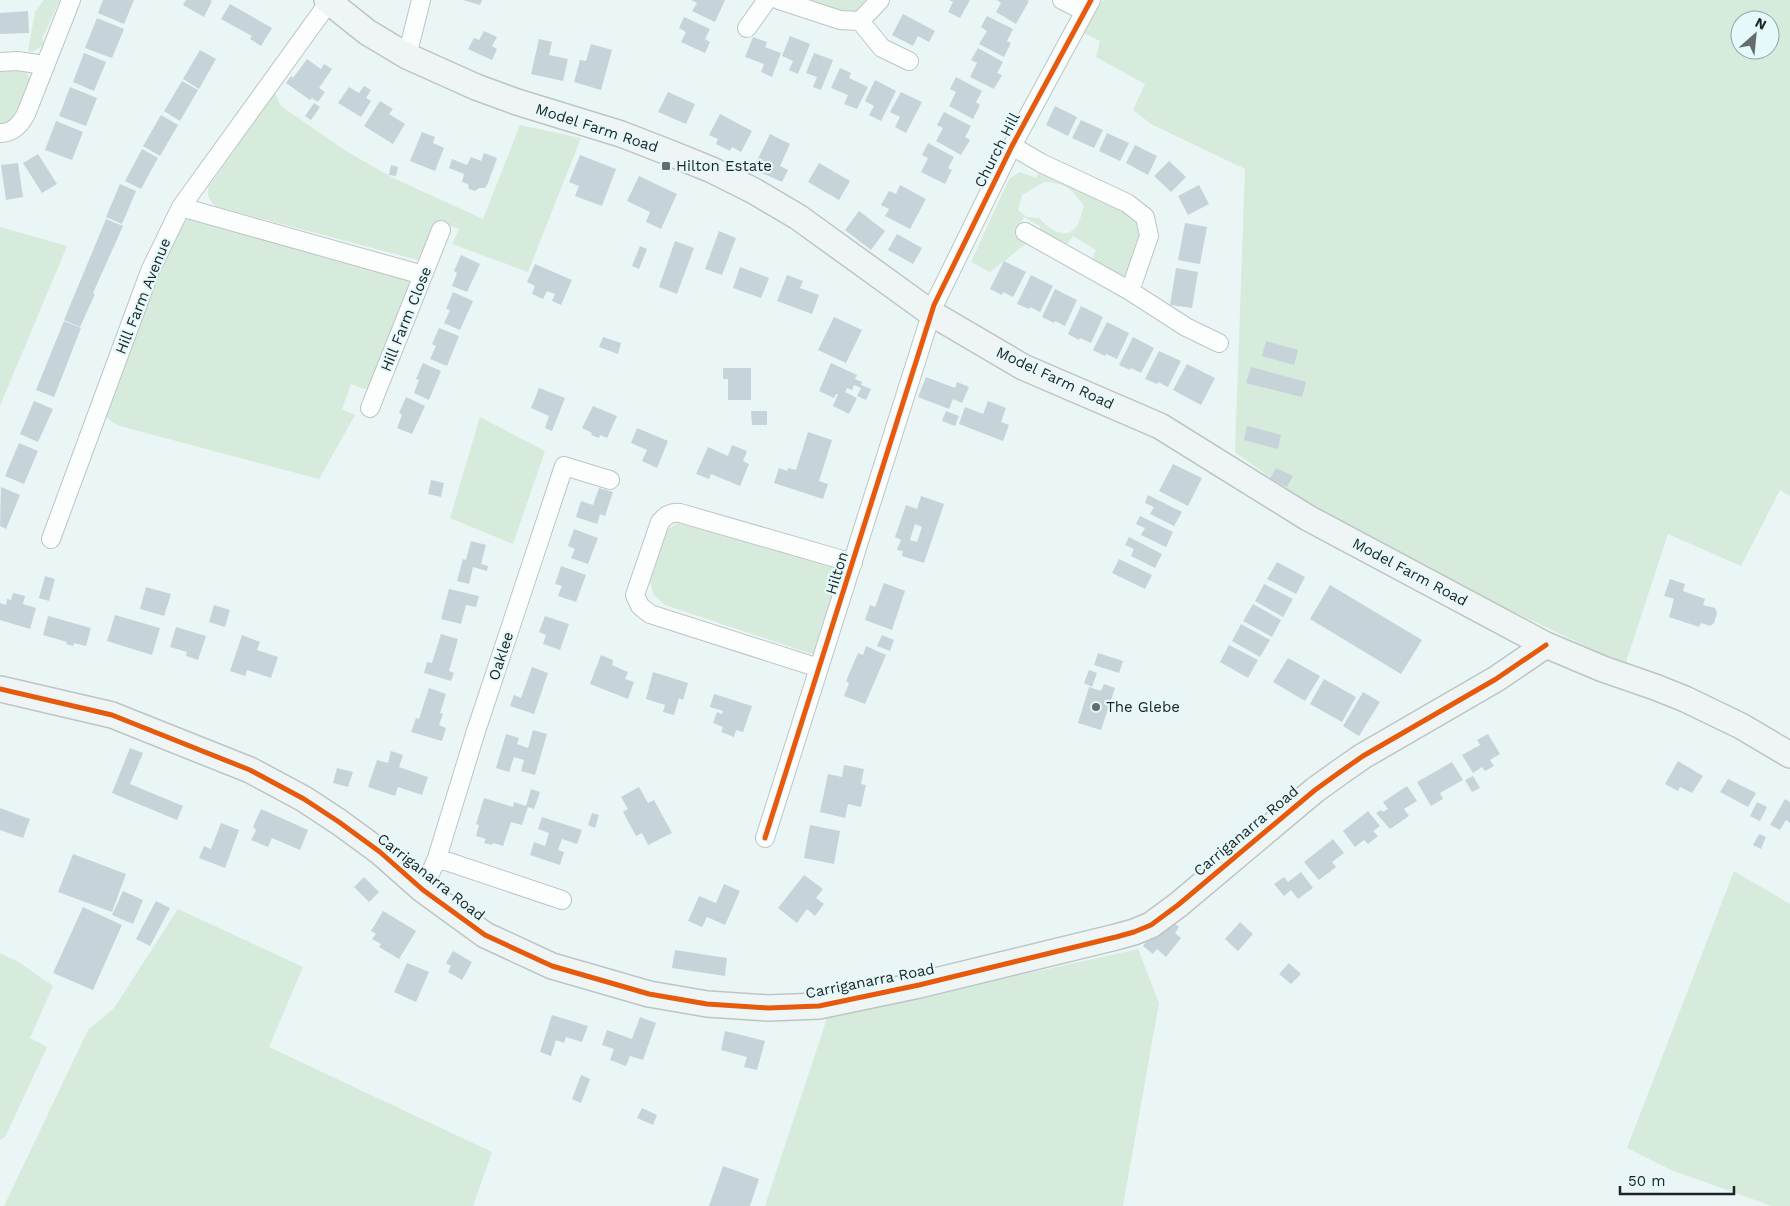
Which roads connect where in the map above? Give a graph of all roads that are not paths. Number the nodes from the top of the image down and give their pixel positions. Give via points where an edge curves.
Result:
1 (71, 0) edge
2 (420, 0) edge
3 (768, 0) edge
4 (779, 0) edge
5 (880, 0) edge
6 (1062, 0) edge
7 (328, 1) edge
8 (1088, 6) edge
9 (860, 21) junction
10 (747, 28) dead end
11 (407, 56) junction
12 (909, 61) dead end
13 (0, 62) edge
14 (45, 65) junction
15 (0, 133) edge
16 (1012, 146) junction
17 (181, 207) junction
18 (441, 230) dead end
19 (1025, 232) dead end
20 (423, 275) junction
21 (1130, 291) junction
22 (930, 313) junction
23 (1218, 343) dead end
24 (370, 408) dead end
25 (610, 480) dead end
26 (50, 538) dead end
27 (853, 563) junction
28 (1546, 645) junction
29 (819, 668) junction
30 (0, 689) edge
31 (1790, 754) edge
32 (765, 838) dead end
33 (437, 858) junction
34 (423, 890) junction
35 (562, 900) dead end

1 - 14 street
2 - 11 street
3 - 10 street
4 - 9 street via 840,20
5 - 9 street
6 - 8 street
7 - 11 street, Model Farm Road via 367,32
7 - 17 street, Hill Farm Avenue
8 - 16 street, Church Hill
9 - 12 street via 882,48
11 - 22 street, Model Farm Road via 484,90 621,134 720,174 798,217
13 - 14 street
14 - 15 street via 22,121 13,130
16 - 21 street via 1127,203 1146,217 1149,236
16 - 22 street, Church Hill
17 - 20 street
17 - 26 street, Hill Farm Avenue via 150,271
18 - 20 street, Hill Farm Close
19 - 21 street
20 - 24 street, Hill Farm Close
21 - 23 street via 1186,327
22 - 27 street, Hilton
22 - 28 street, Model Farm Road via 1023,366 1160,426 1308,518
25 - 33 street, Oaklee via 564,466
27 - 29 street, Hilton
27 - 29 street, Hilton via 673,512 660,522 636,595 640,606 650,614
28 - 31 street, Model Farm Road via 1685,699
28 - 34 street, Carriganarra Road via 1496,679 1340,772 1150,925 1116,937 919,985 819,1006 768,1008 707,1004 649,994 552,966 485,935
29 - 32 street, Hilton
30 - 34 street, Carriganarra Road via 112,716 250,770 340,822
33 - 34 street, Oaklee
33 - 35 street

